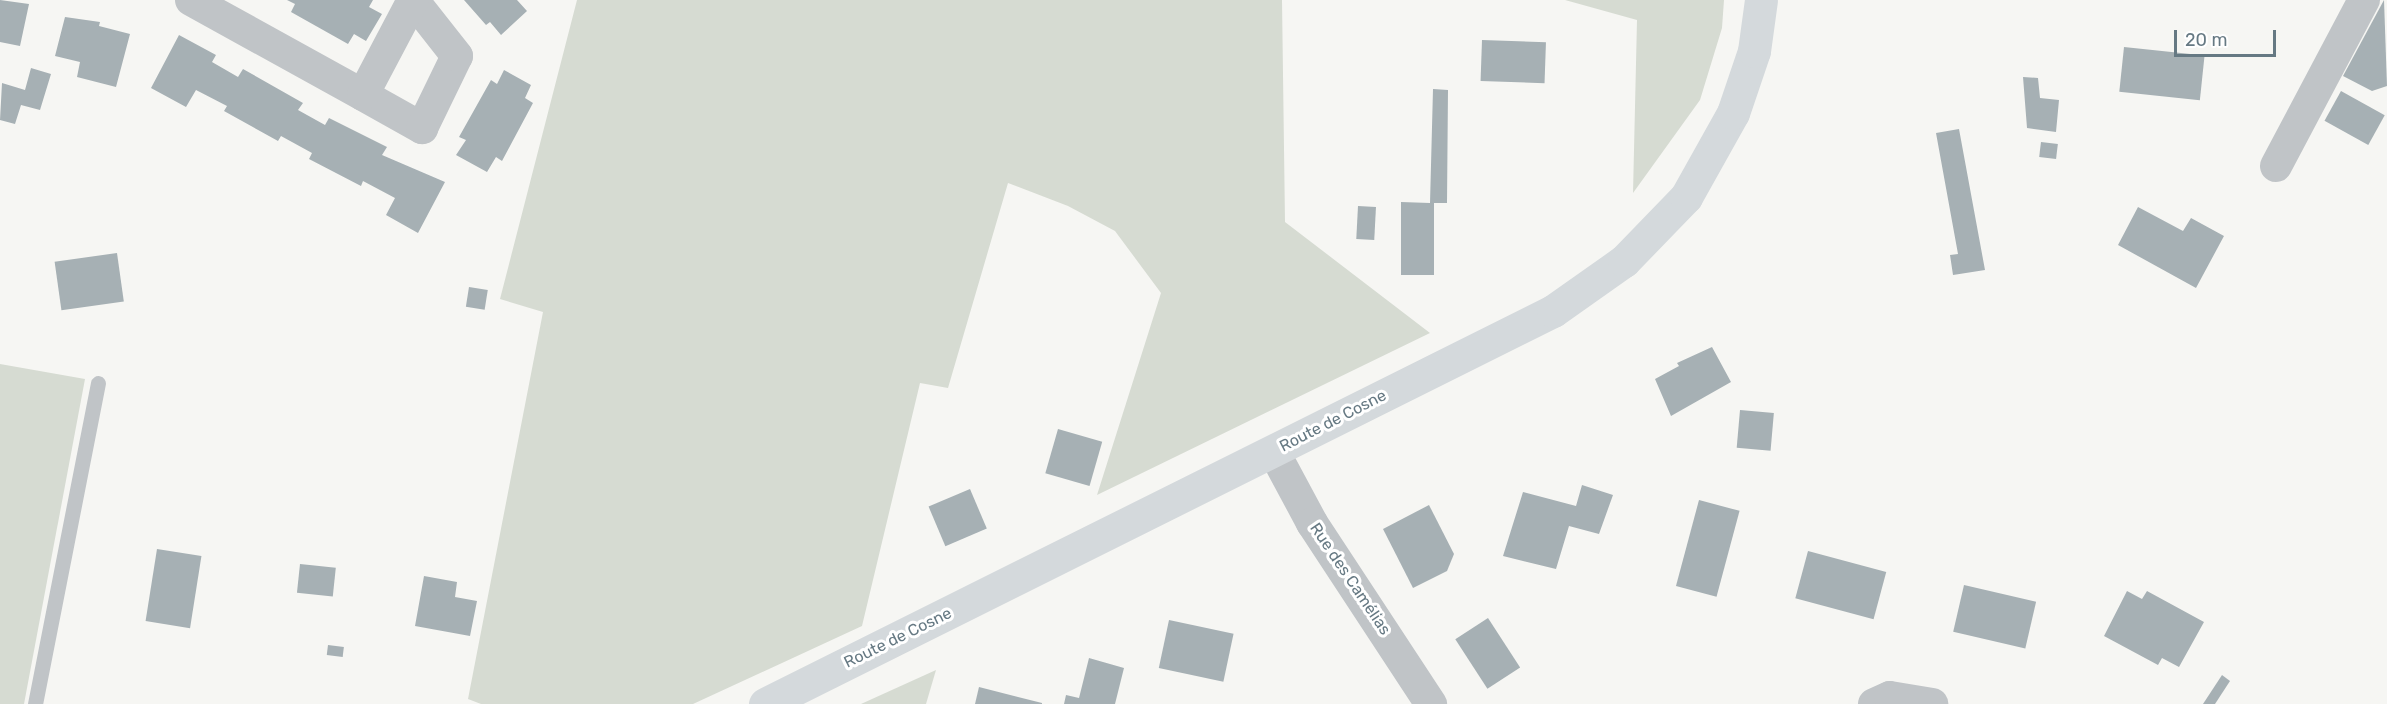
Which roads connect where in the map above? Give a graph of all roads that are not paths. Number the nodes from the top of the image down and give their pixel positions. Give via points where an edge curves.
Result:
1 (191, 0) edge
2 (1761, 0) edge
3 (2364, 0) edge
4 (363, 95) dead end
5 (2276, 166) dead end
6 (99, 383) dead end
7 (1274, 452) junction
8 (35, 704) edge
9 (765, 704) edge
10 (1431, 704) edge
11 (1874, 704) edge
12 (1932, 704) edge

1 - 4 street
2 - 7 main road, Route de Cosne via 1754,51 1733,113 1686,197 1624,261 1553,310
3 - 5 street
6 - 8 lane
7 - 9 main road, Route de Cosne
7 - 10 street, Rue des Camélias via 1312,523
11 - 12 street via 1890,697

